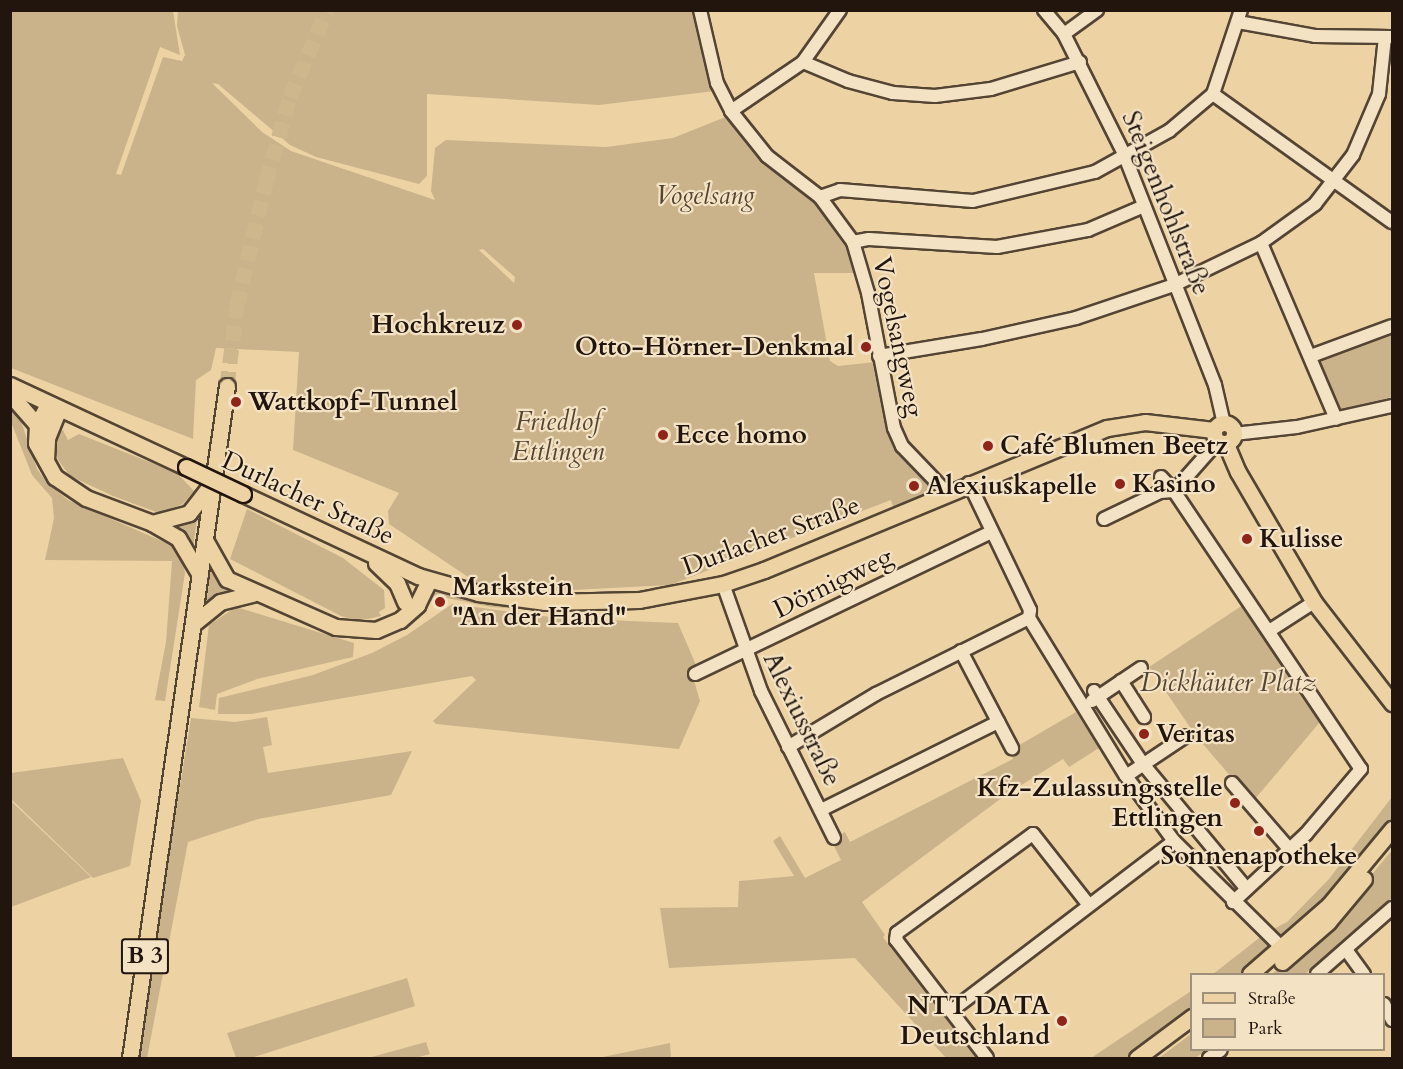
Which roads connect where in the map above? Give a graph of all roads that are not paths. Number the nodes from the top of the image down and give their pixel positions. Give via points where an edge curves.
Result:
1 (700, 10) edge
2 (840, 10) edge
3 (1044, 10) edge
4 (1097, 10) edge
5 (1239, 16) edge
6 (1064, 34) junction
7 (1389, 37) edge
8 (803, 62) junction
9 (1080, 62) junction
10 (1213, 94) junction
11 (730, 111) junction
12 (1124, 154) junction
13 (1334, 180) junction
14 (820, 197) junction
15 (1142, 207) junction
16 (1392, 222) edge
17 (853, 242) junction
18 (1261, 243) junction
19 (1174, 285) junction
20 (1392, 326) edge
21 (879, 356) junction
22 (1311, 356) junction
23 (10, 386) edge
24 (227, 386) tunnel mouth
25 (10, 394) edge
26 (53, 406) junction
27 (1392, 406) edge
28 (1336, 419) junction
29 (37, 425) junction
30 (1222, 436) junction
31 (46, 466) junction
32 (1161, 477) dead end
33 (214, 481) junction
34 (969, 483) junction
35 (1174, 491) junction
36 (947, 493) junction
37 (1104, 519) dead end
38 (152, 523) junction
39 (991, 532) junction
40 (205, 540) junction
41 (362, 551) junction
42 (200, 575) junction
43 (423, 578) junction
44 (723, 584) junction
45 (254, 594) junction
46 (405, 602) junction
47 (1314, 602) junction
48 (1029, 618) junction
49 (193, 624) junction
50 (388, 625) junction
51 (1269, 631) junction
52 (745, 651) junction
53 (961, 651) junction
54 (1141, 668) dead end
55 (695, 674) dead end
56 (1121, 681) junction
57 (1095, 694) junction
58 (1392, 704) edge
59 (1082, 708) junction
60 (1144, 717) dead end
61 (998, 722) junction
62 (1186, 736) dead end
63 (788, 747) junction
64 (1012, 748) dead end
65 (1143, 764) junction
66 (1126, 776) junction
67 (1232, 783) dead end
68 (821, 810) junction
69 (1392, 829) edge
70 (834, 838) dead end
71 (1174, 841) junction
72 (1392, 844) edge
73 (1290, 850) junction
74 (1246, 888) junction
75 (1233, 902) junction
76 (1088, 904) junction
77 (1392, 908) edge
78 (1347, 951) junction
79 (1286, 952) junction
80 (1253, 973) edge
81 (1268, 973) edge
82 (1320, 973) edge
83 (1363, 973) edge
84 (951, 1011) junction
85 (1190, 1018) edge
86 (1190, 1031) edge
87 (130, 1059) edge
88 (987, 1059) edge
89 (1137, 1059) edge
90 (1153, 1059) edge

1 - 11 street, Vogelsangweg via 717,84
2 - 8 street
3 - 6 street, Steigenhohlstraße
4 - 6 street
5 - 7 street via 1315,36
5 - 10 street
6 - 9 street, Steigenhohlstraße
7 - 13 street via 1372,117 1353,155
8 - 9 street via 848,81 892,93 935,96 991,89
8 - 11 street
9 - 12 street, Steigenhohlstraße
10 - 12 street via 1169,131
10 - 13 street
11 - 14 street, Vogelsangweg via 767,156
12 - 14 street via 1083,175 974,201 840,190
12 - 15 street, Steigenhohlstraße
13 - 16 street
13 - 18 street via 1314,204
14 - 17 street, Vogelsangweg
15 - 17 street via 1088,230 997,247 868,239
15 - 19 street, Steigenhohlstraße
17 - 21 street, Vogelsangweg via 866,285
18 - 19 street
18 - 22 street
19 - 21 street via 1076,318
19 - 30 street, Steigenhohlstraße via 1215,385
20 - 22 street
21 - 36 street, Vogelsangweg via 894,428 902,446
22 - 28 street
23 - 26 main road, Durlacher Straße
24 - 33 main road
25 - 29 main road
26 - 29 main road
26 - 31 main road
26 - 41 main road, Durlacher Straße, bridge
27 - 28 street, Durlacher Straße
28 - 30 street, Durlacher Straße via 1264,433
29 - 31 main road via 36,443
30 - 34 main road, Durlacher Straße via 1145,422 1120,424
30 - 35 street
30 - 47 main road via 1244,482
31 - 38 main road via 75,492
32 - 35 street
33 - 38 main road via 189,513
33 - 40 main road
34 - 36 main road, Durlacher Straße
34 - 39 street
35 - 37 street via 1160,492
35 - 51 street
36 - 44 main road, Durlacher Straße
38 - 42 main road via 186,547
39 - 48 street via 1030,610
39 - 52 street, Dörnigweg
40 - 42 main road
40 - 45 main road via 227,579
41 - 43 main road, Durlacher Straße
41 - 46 main road via 397,583
42 - 49 main road, B 3
43 - 44 main road, Durlacher Straße via 506,598 571,603 649,599
43 - 46 main road
43 - 50 main road via 417,605
44 - 52 street, Alexiusstraße
45 - 49 main road via 219,602
45 - 50 main road via 336,627 363,632
46 - 50 main road
47 - 51 street
47 - 58 main road
48 - 53 street
48 - 59 street
49 - 87 main road, B 3
51 - 73 street via 1361,769
52 - 55 street, Dörnigweg
52 - 63 street, Alexiusstraße
53 - 61 street
53 - 63 street via 876,694
54 - 56 street
56 - 57 street
56 - 60 street
57 - 59 street
57 - 65 street
59 - 66 street
61 - 64 street
61 - 68 street
62 - 65 street
63 - 68 street, Alexiusstraße
65 - 66 street
65 - 74 street
66 - 71 street
67 - 73 street
68 - 70 street, Alexiusstraße
69 - 79 main road
71 - 75 street
71 - 76 street
72 - 79 main road via 1333,917
73 - 74 street
74 - 75 street
75 - 79 street
76 - 84 street
76 - 84 street via 1033,834 897,933 896,940
77 - 78 street
78 - 82 street
78 - 83 street
79 - 80 main road
79 - 81 main road
84 - 88 street
85 - 89 main road
86 - 90 main road

